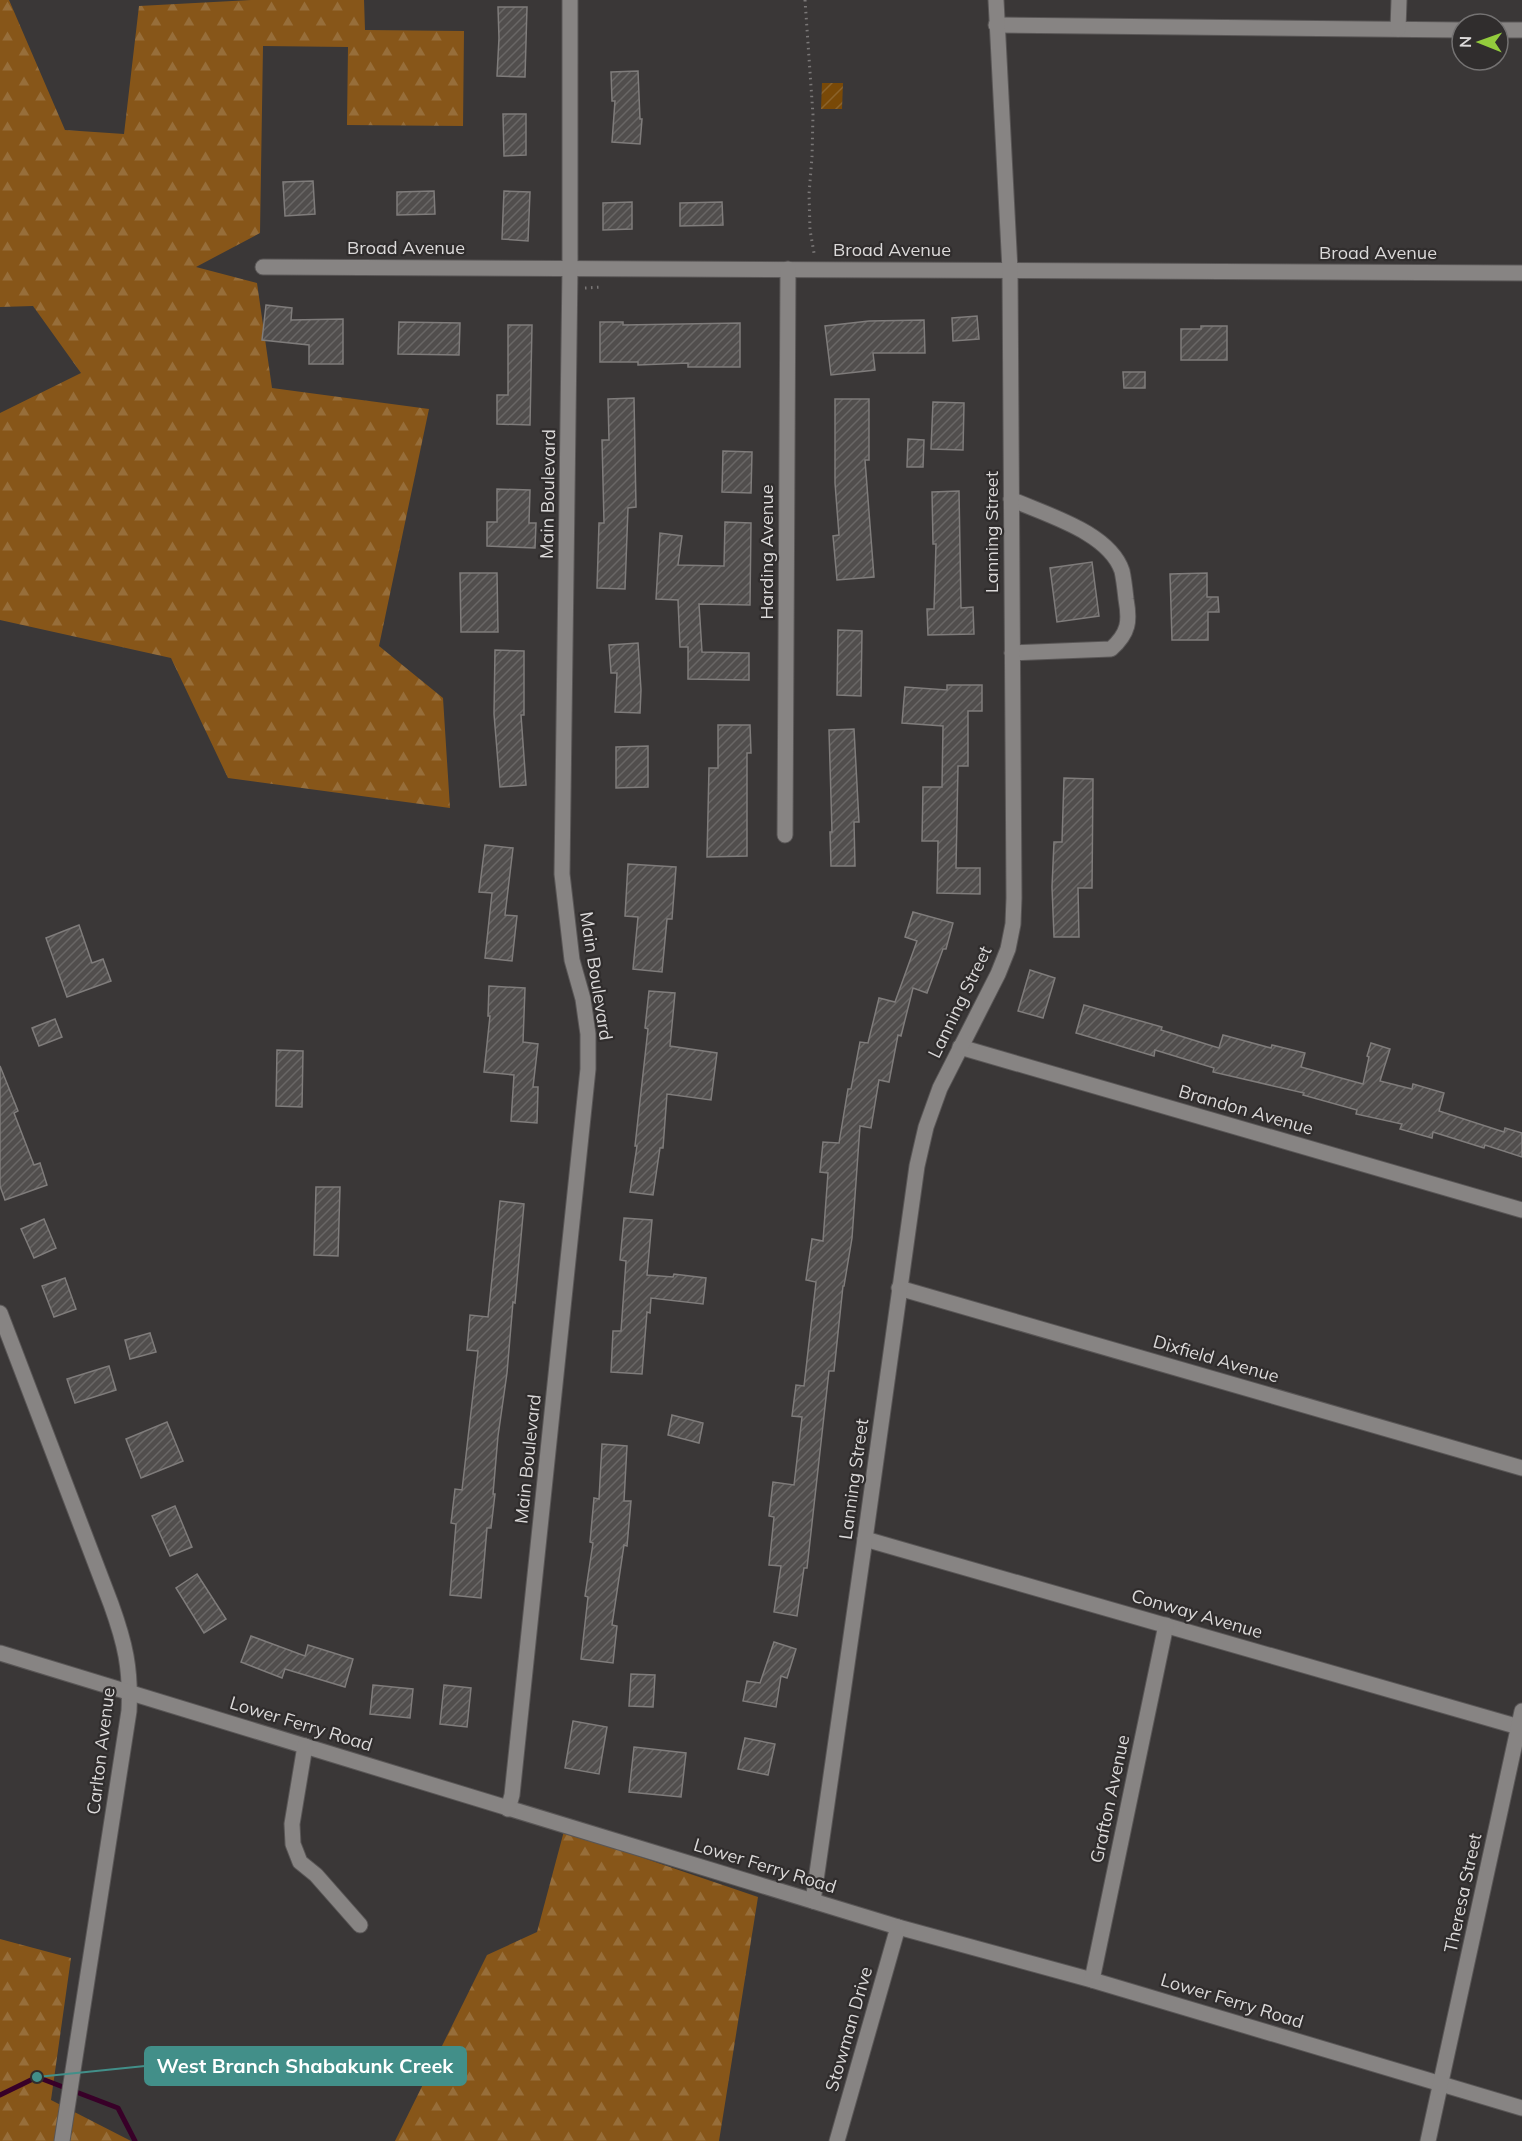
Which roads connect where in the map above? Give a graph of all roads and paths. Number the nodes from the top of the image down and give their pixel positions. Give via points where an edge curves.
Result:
1 (570, 0) edge
2 (805, 0) edge
3 (996, 0) edge
4 (1399, 0) edge
5 (996, 25) junction
6 (1398, 29) junction
7 (1450, 30) edge
8 (262, 267) dead end
9 (570, 268) junction
10 (788, 270) junction
11 (818, 270) junction
12 (1010, 270) junction
13 (1522, 273) edge
14 (609, 287) dead end
15 (584, 299) dead end
16 (1011, 499) junction
17 (1012, 653) junction
18 (785, 835) dead end
19 (960, 1047) junction
20 (1522, 1209) edge
21 (899, 1288) junction
22 (0, 1313) edge
23 (1522, 1468) edge
24 (866, 1539) junction
25 (1166, 1625) junction
26 (0, 1653) edge
27 (130, 1692) junction
28 (1522, 1711) edge
29 (1519, 1727) junction
30 (306, 1746) junction
31 (508, 1809) junction
32 (813, 1901) junction
33 (360, 1925) dead end
34 (898, 1927) junction
35 (1092, 1980) junction
36 (1441, 2084) junction
37 (1522, 2108) edge
38 (62, 2141) edge
39 (837, 2141) edge
40 (1428, 2141) edge

1 - 9 street, Main Boulevard
2 - 11 path via 813,115 808,194
3 - 5 street, Lanning Street
4 - 6 street
5 - 6 street
5 - 12 street, Lanning Street
6 - 7 street
8 - 9 street, Broad Avenue
9 - 10 street, Broad Avenue
9 - 31 street, Main Boulevard via 562,874 572,960 588,1034 588,1069
10 - 11 street, Broad Avenue
10 - 18 street, Harding Avenue
11 - 12 street, Broad Avenue
12 - 13 street, Broad Avenue
12 - 16 street, Lanning Street
14 - 15 path via 585,287
16 - 17 street, Lanning Street
16 - 17 street via 1094,536 1110,551 1121,570 1130,617 1123,639 1111,649
17 - 19 street, Lanning Street via 1012,924 998,974
19 - 20 street, Brandon Avenue
19 - 21 street, Lanning Street via 926,1127
21 - 23 street, Dixfield Avenue
21 - 24 street, Lanning Street
22 - 27 street, Carlton Avenue via 122,1635
24 - 25 street, Conway Avenue
24 - 32 street, Lanning Street
25 - 29 street, Conway Avenue
25 - 35 street, Grafton Avenue
26 - 27 street, Lower Ferry Road
27 - 30 street, Lower Ferry Road
27 - 38 street, Carlton Avenue
28 - 29 street, Theresa Street
29 - 36 street, Theresa Street
30 - 31 street, Lower Ferry Road
30 - 33 street via 292,1824 293,1844 300,1862
31 - 32 street, Lower Ferry Road
32 - 34 street, Lower Ferry Road
34 - 35 street, Lower Ferry Road
34 - 39 street, Stowman Drive
35 - 36 street, Lower Ferry Road
36 - 37 street, Lower Ferry Road
36 - 40 street, Theresa Street

